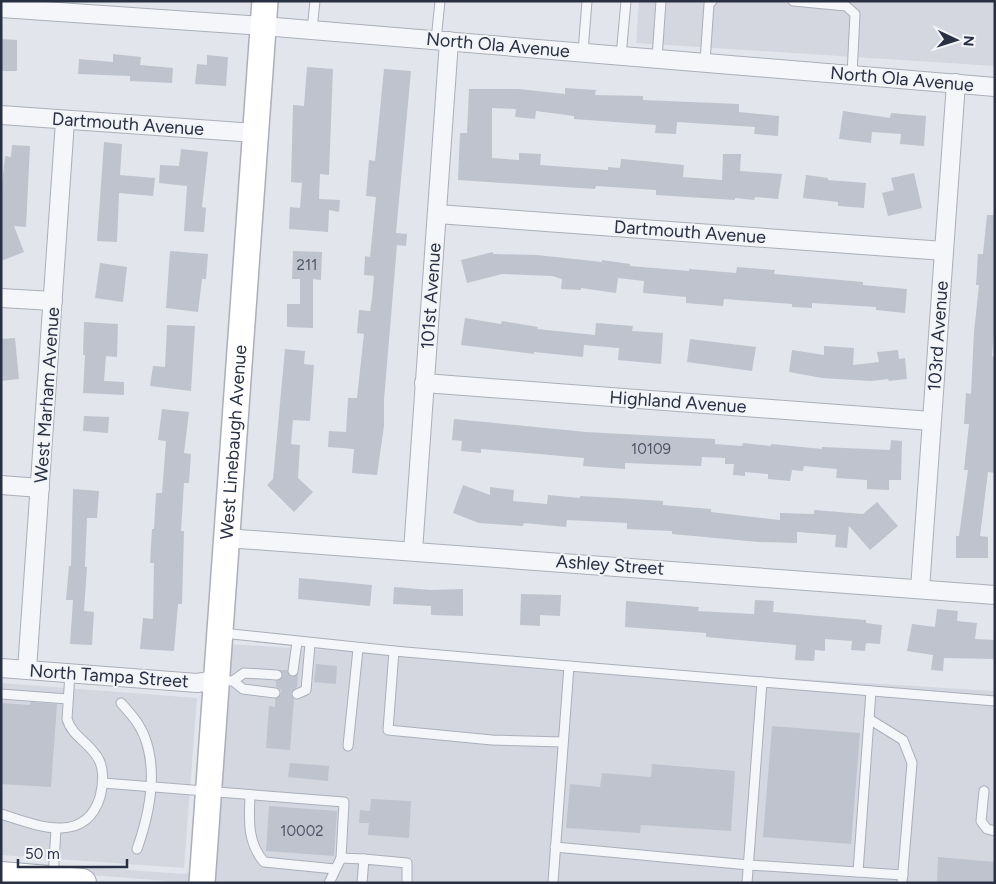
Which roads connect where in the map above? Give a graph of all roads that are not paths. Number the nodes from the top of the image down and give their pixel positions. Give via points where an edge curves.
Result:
1 (265, 1) edge
2 (315, 1) edge
3 (440, 1) edge
4 (587, 1) edge
5 (626, 1) edge
6 (661, 1) edge
7 (712, 1) edge
8 (793, 1) edge
9 (30, 6) edge
10 (1, 8) edge
11 (263, 26) junction
12 (312, 30) junction
13 (443, 41) junction
14 (583, 52) junction
15 (621, 56) junction
16 (657, 58) junction
17 (705, 62) junction
18 (852, 75) junction
19 (956, 83) junction
20 (995, 87) edge
21 (1, 116) edge
22 (64, 121) junction
23 (255, 133) junction
24 (436, 214) junction
25 (944, 251) junction
26 (1, 298) edge
27 (53, 302) junction
28 (424, 383) junction
29 (932, 420) junction
30 (1, 485) edge
31 (40, 488) junction
32 (226, 538) junction
33 (413, 551) junction
34 (920, 589) junction
35 (995, 595) edge
36 (219, 633) junction
37 (297, 642) junction
38 (310, 644) junction
39 (358, 648) junction
40 (394, 652) junction
41 (569, 666) junction
42 (1, 668) edge
43 (27, 670) junction
44 (293, 671) dead end
45 (70, 673) junction
46 (277, 675) dead end
47 (224, 681) junction
48 (762, 682) junction
49 (871, 691) junction
50 (276, 692) dead end
51 (1, 694) edge
52 (297, 694) dead end
53 (68, 698) junction
54 (995, 701) edge
55 (120, 703) dead end
56 (869, 719) junction
57 (563, 742) junction
58 (348, 746) dead end
59 (103, 783) junction
60 (151, 788) junction
61 (984, 791) dead end
62 (208, 792) junction
63 (250, 795) junction
64 (1, 814) edge
65 (56, 829) junction
66 (995, 831) edge
67 (555, 848) junction
68 (136, 849) dead end
69 (341, 858) junction
70 (364, 860) junction
71 (748, 865) junction
72 (335, 869) junction
73 (858, 872) junction
74 (1, 876) edge
75 (903, 879) edge
76 (52, 881) junction
77 (553, 882) edge
78 (82, 883) edge
79 (202, 883) edge
80 (329, 883) edge
81 (362, 883) edge
82 (407, 883) edge
83 (561, 883) edge
84 (747, 883) edge

1 - 11 street, West Linebaugh Avenue
2 - 12 lane
3 - 13 lane
4 - 14 lane
5 - 15 lane
6 - 16 lane
7 - 17 lane via 709,4
8 - 18 lane via 852,8 855,14
9 - 10 street, North Ola Avenue
9 - 11 street, North Ola Avenue
11 - 12 street, North Ola Avenue
11 - 23 street, West Linebaugh Avenue
12 - 13 street, North Ola Avenue
13 - 14 street, North Ola Avenue
13 - 24 street, 101st Avenue
14 - 15 street, North Ola Avenue
15 - 16 street, North Ola Avenue
16 - 17 street, North Ola Avenue
17 - 18 street, North Ola Avenue
18 - 19 street, North Ola Avenue
19 - 20 street, North Ola Avenue
19 - 25 street, 103rd Avenue
21 - 22 street, Dartmouth Avenue
22 - 23 street, Dartmouth Avenue
22 - 27 street, West Marham Avenue
23 - 32 street, West Linebaugh Avenue
24 - 25 street, Dartmouth Avenue
24 - 28 street, 101st Avenue
25 - 29 street, 103rd Avenue
26 - 27 street
27 - 31 street, West Marham Avenue
28 - 29 street, Highland Avenue
28 - 33 street, 101st Avenue
29 - 34 street, 103rd Avenue
30 - 31 street
31 - 43 street, West Marham Avenue
32 - 33 street, Ashley Street
32 - 36 street, West Linebaugh Avenue
33 - 34 street, Ashley Street
34 - 35 street, Ashley Street
36 - 37 lane
36 - 47 street, West Linebaugh Avenue
37 - 38 lane
37 - 44 lane
38 - 39 lane
38 - 52 lane via 306,690
39 - 40 lane
39 - 58 lane
40 - 41 lane
40 - 57 lane via 388,730 492,740
41 - 48 lane
41 - 57 lane
42 - 43 street, North Tampa Street
43 - 45 street, North Tampa Street
45 - 47 street, North Tampa Street via 197,683
45 - 53 lane
46 - 47 lane via 244,673
47 - 50 lane via 242,689
47 - 62 street, West Linebaugh Avenue
48 - 49 lane
48 - 71 lane
49 - 54 lane
49 - 56 lane
51 - 53 lane
53 - 59 lane via 68,725 96,753 102,766
55 - 60 lane via 135,719 145,737
56 - 73 lane
56 - 75 lane via 903,740 912,763
57 - 67 lane
59 - 60 lane
59 - 65 lane via 96,806 88,818 75,826
60 - 62 lane
60 - 68 lane
61 - 66 lane via 981,821 987,829
62 - 63 lane
62 - 79 street, West Linebaugh Avenue
63 - 69 lane via 344,802
63 - 72 lane via 249,830 257,854 264,862
64 - 65 lane
65 - 76 lane
67 - 71 lane
67 - 77 lane
69 - 70 lane
69 - 72 lane
70 - 81 lane
70 - 82 lane via 407,863
71 - 73 lane
71 - 84 lane
72 - 80 lane
73 - 75 lane
74 - 76 main road
76 - 78 main road
77 - 83 lane

